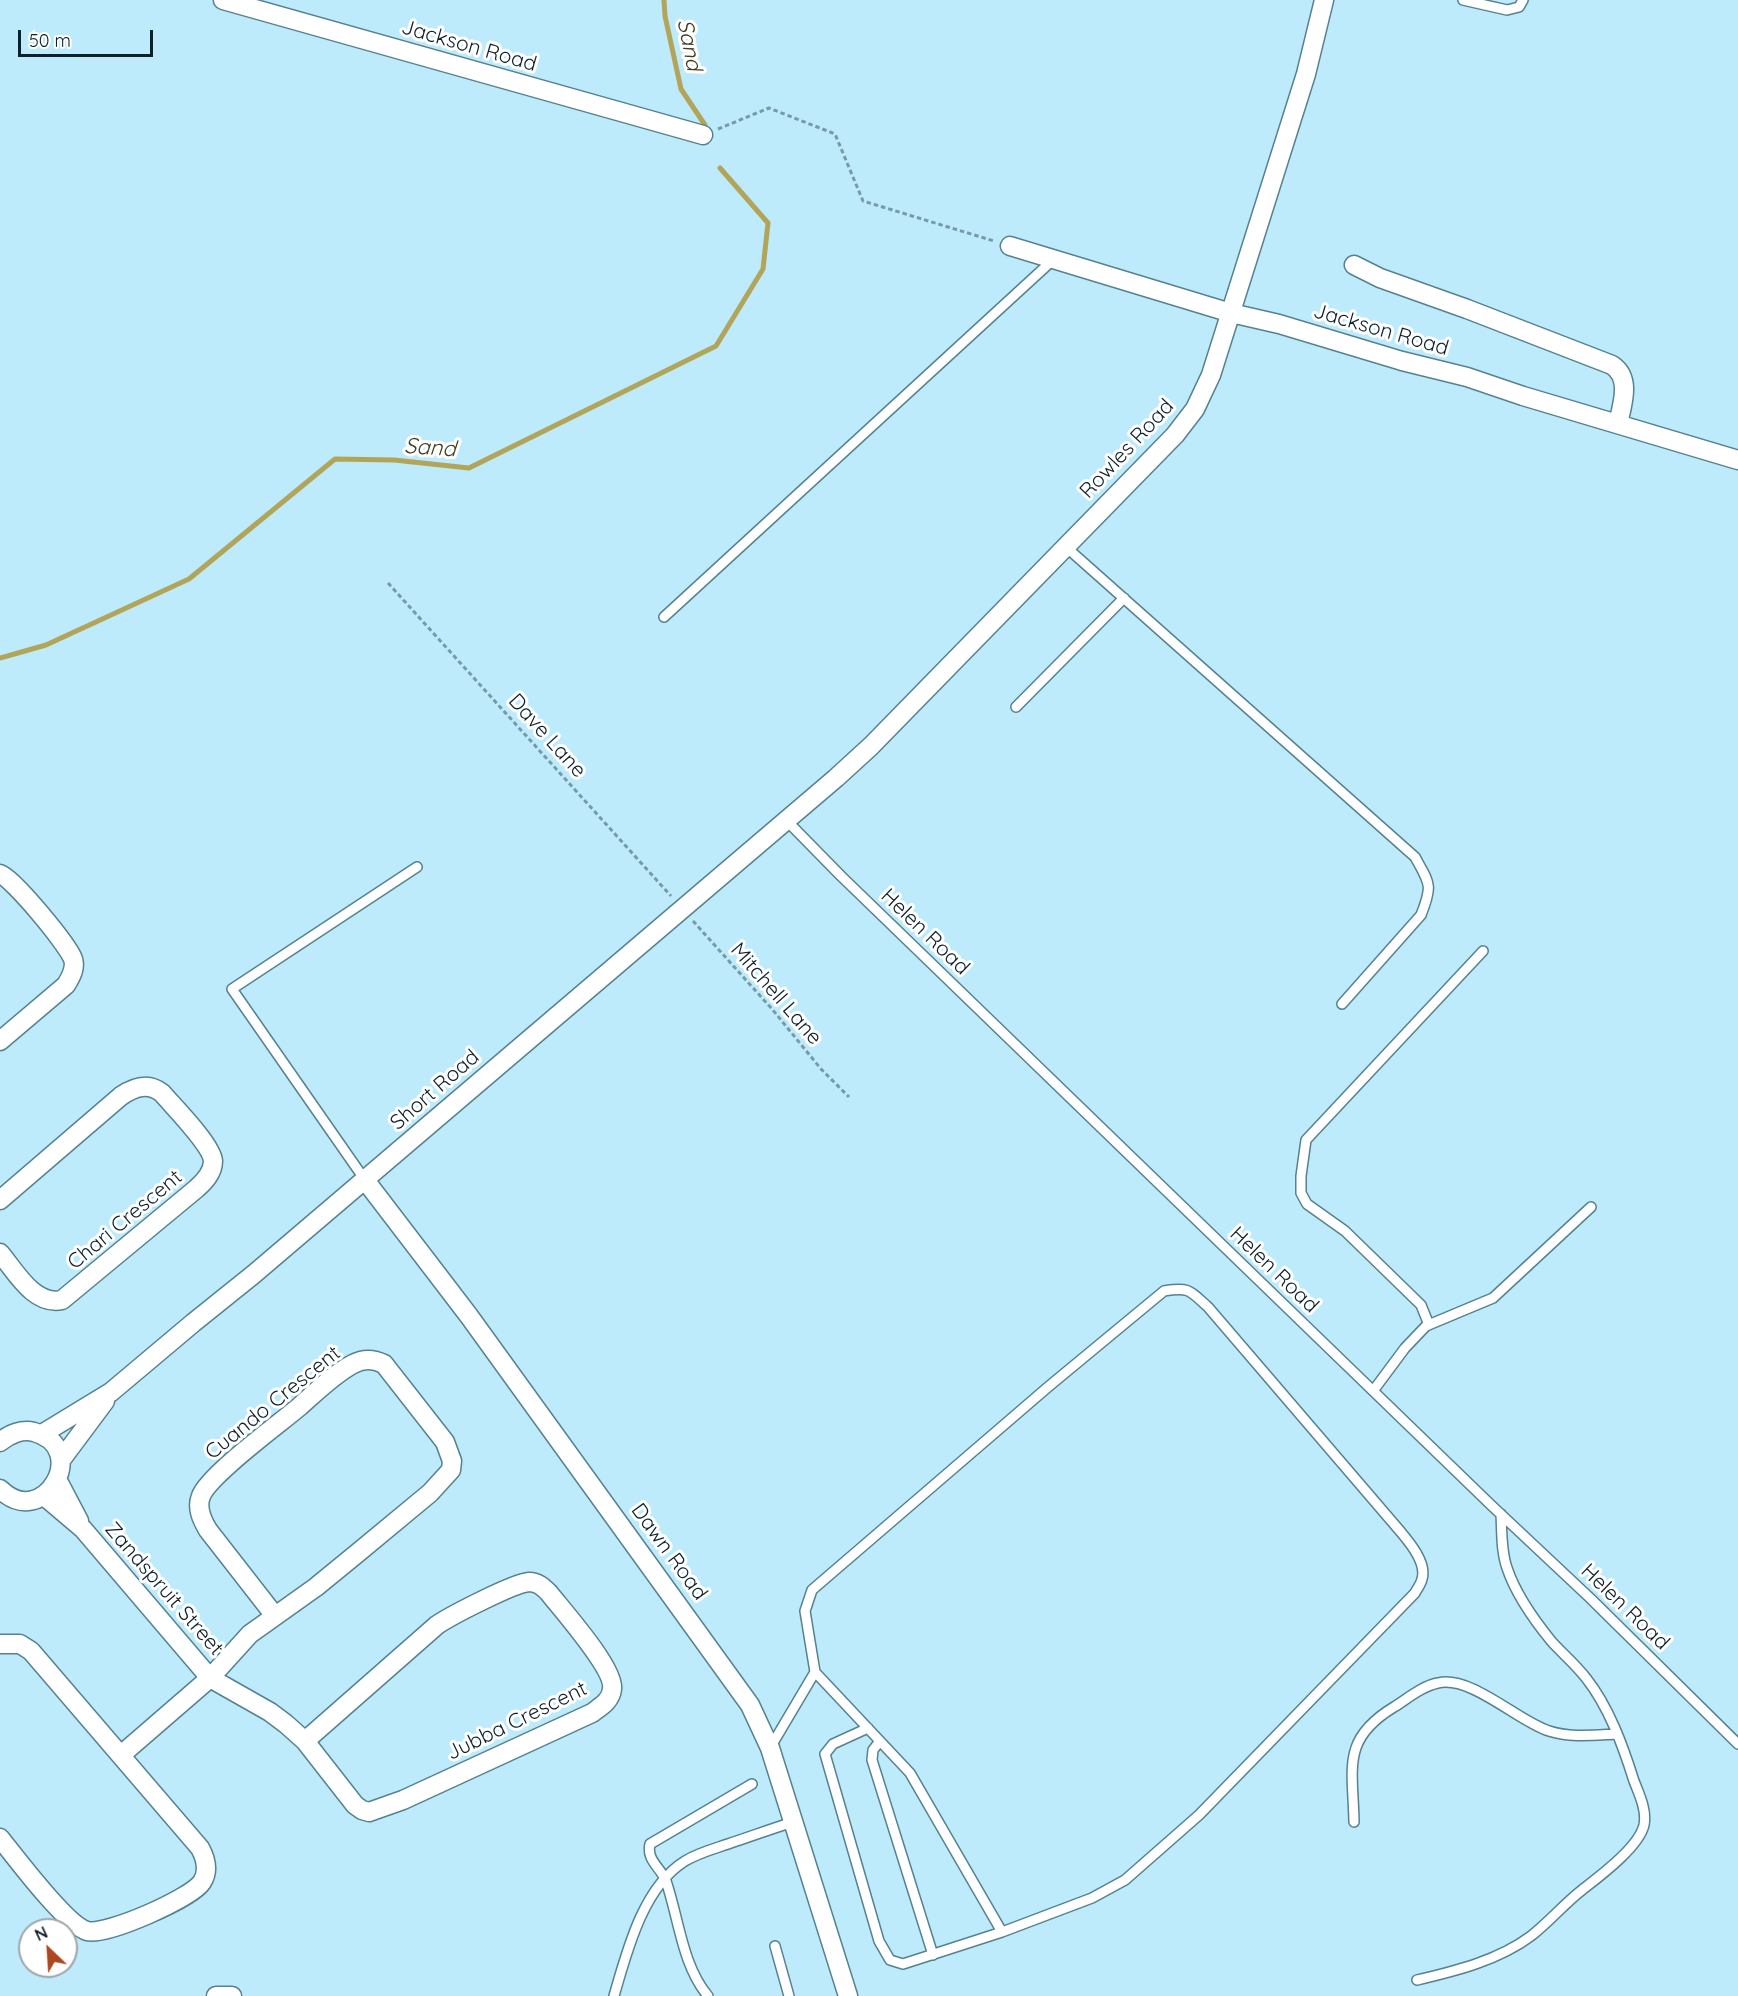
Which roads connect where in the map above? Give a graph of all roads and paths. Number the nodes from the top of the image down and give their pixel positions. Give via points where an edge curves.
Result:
1 (223, 0) edge
2 (1324, 0) edge
3 (1463, 0) edge
4 (1523, 0) edge
5 (703, 135) joint
6 (1010, 246) joint
7 (1054, 259) junction
8 (1354, 265) dead end
9 (1231, 313) junction
10 (1618, 424) junction
11 (1738, 460) edge
12 (1066, 546) junction
13 (388, 583) dead end
14 (1124, 598) junction
15 (664, 617) dead end
16 (1016, 707) dead end
17 (787, 821) junction
18 (417, 867) dead end
19 (0, 874) edge
20 (682, 910) junction
21 (1483, 951) dead end
22 (1342, 1004) dead end
23 (0, 1041) edge
24 (849, 1097) dead end
25 (365, 1180) junction
26 (0, 1200) edge
27 (1591, 1207) dead end
28 (0, 1253) edge
29 (1429, 1325) junction
30 (1373, 1391) junction
31 (111, 1392) junction
32 (0, 1422) edge
33 (16, 1432) junction
34 (42, 1434) junction
35 (0, 1442) edge
36 (61, 1460) junction
37 (58, 1481) junction
38 (2, 1493) edge
39 (44, 1496) junction
40 (1501, 1514) junction
41 (83, 1529) junction
42 (275, 1616) junction
43 (0, 1644) edge
44 (815, 1672) junction
45 (210, 1678) junction
46 (868, 1728) junction
47 (1617, 1734) junction
48 (306, 1741) junction
49 (880, 1741) junction
50 (1738, 1744) edge
51 (770, 1748) junction
52 (121, 1755) junction
53 (752, 1784) dead end
54 (793, 1822) junction
55 (1354, 1822) dead end
56 (0, 1838) edge
57 (665, 1878) junction
58 (1002, 1932) junction
59 (775, 1946) dead end
60 (933, 1955) junction
61 (1417, 1980) dead end
62 (216, 1996) edge
63 (232, 1996) edge
64 (614, 1996) edge
65 (708, 1996) edge
66 (789, 1996) edge
67 (848, 1996) edge

1 - 5 street, Jackson Road
2 - 9 street, Rowles Road via 1306,74
3 - 4 lane via 1508,10 1519,7
5 - 6 path via 769,108 835,134 863,201
6 - 7 street, Jackson Road
7 - 9 street, Jackson Road
7 - 15 lane
8 - 10 street via 1380,279 1612,365 1624,384
9 - 10 street, Jackson Road via 1467,377
9 - 12 street, Rowles Road via 1195,409 1175,435
10 - 11 street, Jackson Road
12 - 14 lane
12 - 17 street, Rowles Road via 871,746
13 - 20 path, Dave Lane
14 - 16 lane
14 - 22 lane via 1415,857 1429,883 1420,915
17 - 20 street, Short Road
17 - 30 lane, Helen Road
18 - 25 lane via 232,989
19 - 23 street via 12,882 53,930 71,954 74,965 66,985
20 - 24 path, Mitchell Lane
20 - 25 street, Short Road
21 - 29 lane via 1306,1140 1301,1193 1307,1204 1345,1231 1421,1305
25 - 31 street, Short Road
25 - 51 street, Dawn Road via 737,1685
26 - 28 street, Chari Crescent via 121,1096 142,1086 162,1093 206,1144 213,1159 210,1173 196,1189 62,1300 50,1302 35,1294
27 - 29 lane via 1493,1298
29 - 30 lane via 1405,1348
30 - 40 lane, Helen Road
31 - 34 street, Short Road
31 - 36 street, Short Road
32 - 33 street
33 - 34 street
33 - 35 street
34 - 36 street via 58,1450
36 - 37 street
37 - 39 street
37 - 41 street, Zandspruit Street
38 - 39 street via 24,1501
39 - 41 street, Zandspruit Street
40 - 47 lane via 1507,1569 1531,1615 1587,1678
40 - 50 lane, Helen Road
41 - 45 street, Zandspruit Street
42 - 42 street, Cuando Crescent via 430,1493 451,1470 445,1443 378,1361 353,1364 232,1462 200,1497 201,1517 208,1530
42 - 45 street, Cuando Crescent via 250,1634
43 - 52 street via 20,1644 31,1651
44 - 46 lane
44 - 51 lane
44 - 58 lane via 805,1611 812,1590 1164,1291 1189,1290 1208,1307 1413,1547 1423,1578 1415,1593 1199,1815 1125,1880 1092,1898
45 - 48 street, Jubba Crescent via 270,1712
45 - 52 street, Cuando Crescent
46 - 49 lane
46 - 60 lane via 833,1744 825,1754 879,1941 890,1960 903,1964
47 - 55 lane via 1548,1731 1467,1687 1438,1683 1383,1713 1356,1743
47 - 61 lane via 1644,1810 1642,1832 1615,1864 1530,1936 1485,1960
48 - 48 street, Jubba Crescent via 355,1805 369,1812 592,1713 612,1694 612,1680 605,1665 549,1593 542,1586 526,1582 437,1625
49 - 58 lane via 910,1773
49 - 60 lane via 872,1760
51 - 54 street, Dawn Road
52 - 56 street via 203,1854 207,1872 193,1892 114,1928 86,1931 69,1920
53 - 57 lane via 650,1844 648,1851
54 - 57 lane via 702,1852
54 - 67 street, Dawn Road
57 - 64 lane via 639,1919
57 - 65 lane via 694,1975
58 - 60 lane
59 - 66 lane
62 - 63 street

